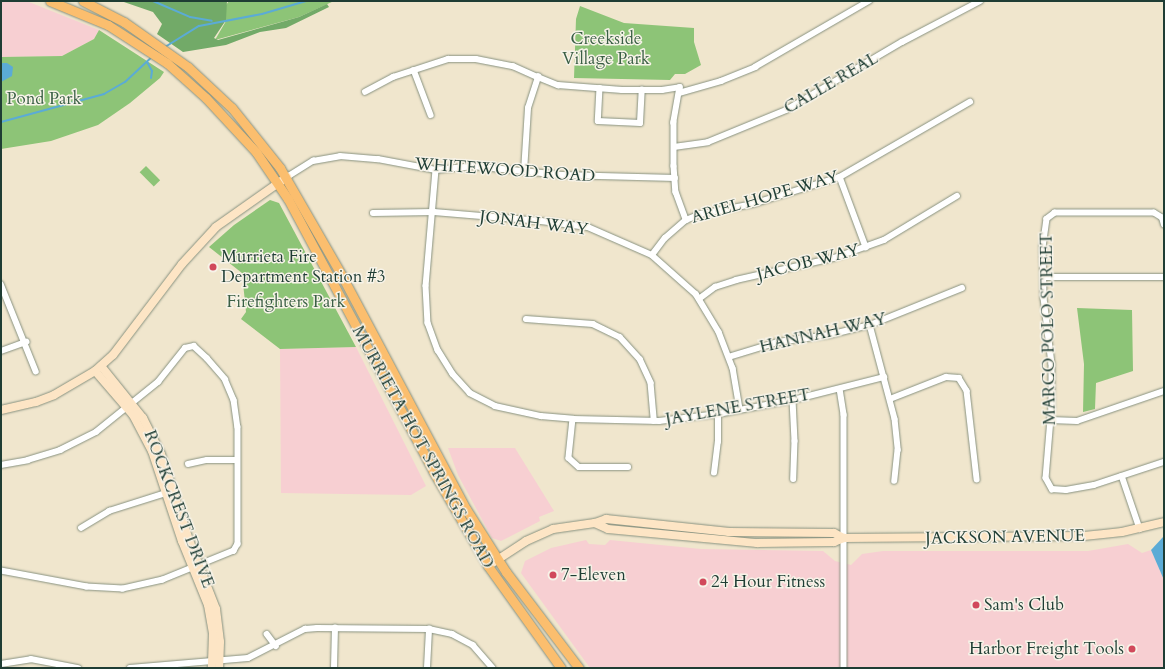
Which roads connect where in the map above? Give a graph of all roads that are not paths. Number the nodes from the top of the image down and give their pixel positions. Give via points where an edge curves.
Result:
1 (50, 1) edge
2 (83, 1) edge
3 (869, 1) edge
4 (980, 1) edge
5 (414, 70) junction
6 (538, 77) junction
7 (600, 88) junction
8 (642, 90) junction
9 (365, 92) dead end
10 (679, 93) junction
11 (970, 102) dead end
12 (431, 115) dead end
13 (674, 147) junction
14 (436, 170) junction
15 (524, 172) junction
16 (287, 177) junction
17 (840, 177) junction
18 (675, 178) junction
19 (278, 183) junction
20 (957, 196) dead end
21 (434, 212) junction
22 (373, 213) dead end
23 (686, 220) junction
24 (1164, 225) edge
25 (866, 247) junction
26 (652, 255) junction
27 (1044, 277) junction
28 (1164, 277) edge
29 (1, 284) edge
30 (962, 288) dead end
31 (699, 299) junction
32 (526, 319) dead end
33 (870, 325) junction
34 (26, 342) junction
35 (1, 351) edge
36 (729, 357) junction
37 (98, 368) junction
38 (36, 371) dead end
39 (884, 377) junction
40 (840, 389) junction
41 (1164, 391) edge
42 (890, 399) junction
43 (792, 400) junction
44 (130, 406) junction
45 (740, 409) junction
46 (1, 410) edge
47 (718, 414) junction
48 (573, 419) junction
49 (1050, 420) junction
50 (654, 421) junction
51 (408, 424) junction
52 (237, 460) junction
53 (1164, 462) edge
54 (188, 464) dead end
55 (1, 465) edge
56 (628, 468) dead end
57 (445, 472) junction
58 (714, 474) dead end
59 (1122, 476) junction
60 (794, 479) dead end
61 (977, 479) dead end
62 (896, 481) dead end
63 (170, 491) junction
64 (1164, 522) edge
65 (81, 528) dead end
66 (1140, 529) junction
67 (844, 538) junction
68 (497, 559) junction
69 (196, 566) junction
70 (488, 566) junction
71 (1, 571) edge
72 (335, 628) junction
73 (429, 629) junction
74 (268, 634) dead end
75 (276, 646) junction
76 (1, 664) edge
77 (216, 664) edge
78 (78, 668) edge
79 (130, 668) edge
80 (334, 668) edge
81 (427, 668) edge
82 (493, 668) edge
83 (561, 668) edge
84 (579, 668) edge
85 (844, 668) edge

1 - 19 main road, MURRIETA HOT SPRINGS ROAD via 95,19 167,63 223,115 256,152
2 - 16 main road, MURRIETA HOT SPRINGS ROAD via 124,22 175,58 232,108
3 - 10 street via 754,67 721,81
4 - 13 street, CALLE REAL via 902,42 786,110 708,142
5 - 6 street via 448,59 476,60 513,66
5 - 9 street via 393,77
5 - 12 street
6 - 7 street via 558,85
6 - 15 street via 528,108
7 - 8 street
7 - 8 street via 598,121 640,123
8 - 10 street via 680,87
10 - 13 street via 674,122
11 - 17 street, ARIEL HOPE WAY
13 - 18 street
14 - 15 street, WHITEWOOD ROAD via 472,166
14 - 16 street, WHITEWOOD ROAD via 378,159 335,156 313,161
14 - 21 street, JAYLENE STREET
15 - 18 street, WHITEWOOD ROAD
16 - 19 main road, WHITEWOOD ROAD
16 - 57 main road, MURRIETA HOT SPRINGS ROAD
17 - 23 street, ARIEL HOPE WAY via 753,204 701,214
17 - 25 street
18 - 23 street via 676,192
19 - 37 main road, WHITEWOOD ROAD via 216,227 129,335
19 - 51 main road, MURRIETA HOT SPRINGS ROAD
20 - 25 street, JACOB WAY via 884,240
21 - 22 street, JONAH WAY
21 - 26 street, JONAH WAY via 588,227
21 - 48 street, JAYLENE STREET via 426,286 428,323 438,350 453,374 470,393 495,406 541,416
23 - 26 street, ARIEL HOPE WAY via 665,238
24 - 27 street, MARCO POLO STREET via 1162,218 1154,213 1056,213 1046,219
25 - 31 street, JACOB WAY via 834,258 736,280 715,287
26 - 31 street, JONAH WAY
27 - 28 street
27 - 49 street, MARCO POLO STREET via 1052,364
29 - 34 street
30 - 33 street, HANNAH WAY
31 - 36 street, JONAH WAY via 719,332
32 - 50 street via 593,324 620,337 640,358 651,383
33 - 36 street, HANNAH WAY via 829,335 778,342
33 - 39 street
34 - 35 street
34 - 38 street
36 - 45 street, JONAH WAY
37 - 44 main road, ROCKCREST DRIVE
37 - 46 main road, WHITEWOOD ROAD via 54,395
39 - 40 street, JAYLENE STREET
39 - 42 street
40 - 43 street, JAYLENE STREET
40 - 67 street via 844,415
41 - 49 street via 1077,421
42 - 61 street via 946,377 959,378 967,391
42 - 62 street via 898,450
43 - 45 street, JAYLENE STREET
43 - 60 street
44 - 52 street via 158,382 185,348 194,346 207,358 231,390 237,413
44 - 55 street via 96,432 73,444 35,458
44 - 63 main road, ROCKCREST DRIVE
45 - 47 street, JAYLENE STREET
47 - 50 street, JAYLENE STREET
47 - 58 street
48 - 50 street, JAYLENE STREET
48 - 56 street via 569,458 579,467
49 - 59 street, MARCO POLO STREET via 1046,478 1052,489 1066,490 1094,485
51 - 57 main road via 414,428 435,466 440,472
51 - 70 main road, MURRIETA HOT SPRINGS ROAD
52 - 54 street via 207,460
52 - 69 street via 238,544 234,551
53 - 59 street, MARCO POLO STREET
57 - 68 main road, MURRIETA HOT SPRINGS ROAD
59 - 66 street
63 - 65 street via 109,511
63 - 69 main road, ROCKCREST DRIVE
64 - 66 main road, JACKSON AVENUE
66 - 67 main road, JACKSON AVENUE via 1084,536
67 - 68 main road, JACKSON AVENUE via 834,542 757,543 608,529 595,523 553,529 526,541
67 - 85 street
68 - 70 main road, JACKSON AVENUE
68 - 84 main road, MURRIETA HOT SPRINGS ROAD
69 - 71 street via 144,585 107,589
69 - 77 main road, ROCKCREST DRIVE via 217,613
70 - 83 main road, MURRIETA HOT SPRINGS ROAD
72 - 73 street
72 - 75 street via 305,630
72 - 80 street
73 - 81 street
73 - 82 street via 452,634 473,645
74 - 75 street
75 - 77 street via 248,658
76 - 78 street via 31,659
77 - 79 street

